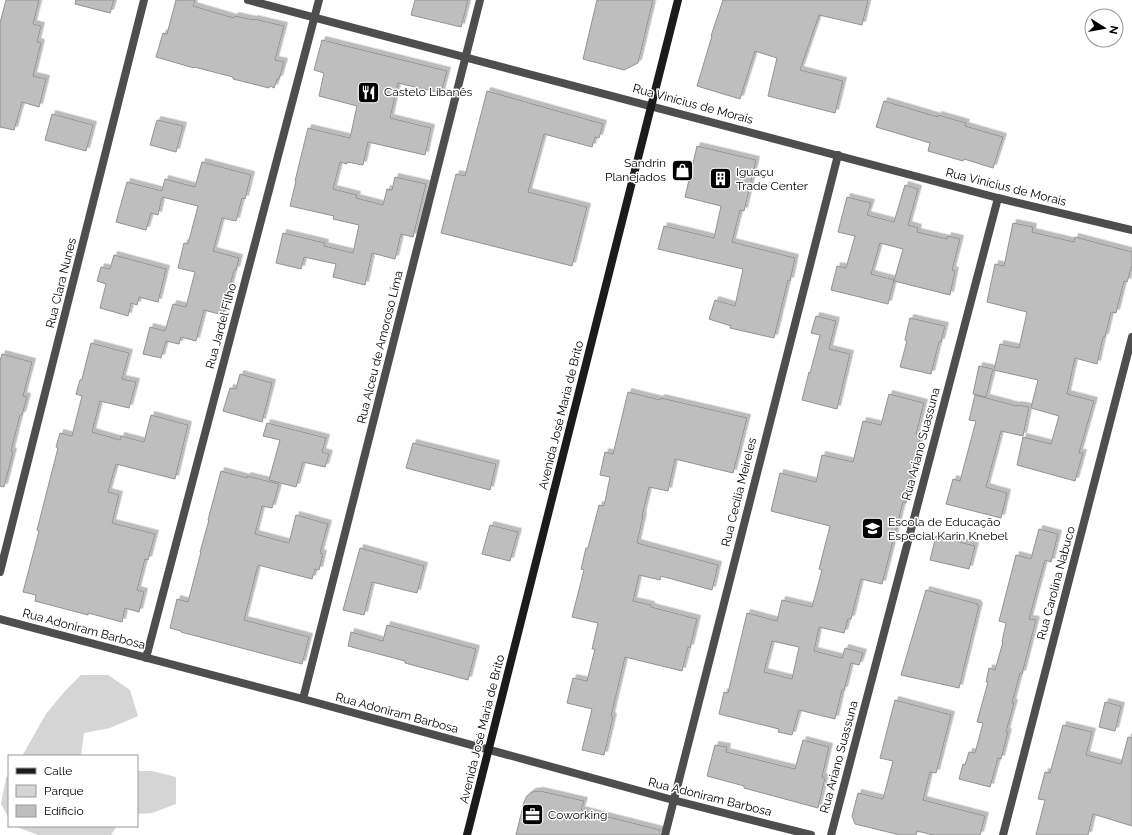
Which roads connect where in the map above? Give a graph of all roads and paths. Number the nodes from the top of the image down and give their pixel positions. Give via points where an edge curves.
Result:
1 (144, 0) edge
2 (248, 0) edge
3 (319, 0) edge
4 (480, 0) edge
5 (678, 0) edge
6 (314, 17) junction
7 (466, 57) junction
8 (652, 106) junction
9 (838, 154) junction
10 (998, 198) junction
11 (1132, 230) edge
12 (1132, 337) edge
13 (0, 572) edge
14 (0, 619) edge
15 (146, 658) junction
16 (303, 699) junction
17 (489, 750) junction
18 (673, 800) junction
19 (467, 835) edge
20 (665, 835) edge
21 (811, 835) edge
22 (831, 835) edge
23 (1003, 835) edge

1 - 13 street, Rua Clara Nunes
2 - 6 street, Rua Vinícius de Morais
3 - 6 street, Rua Jardel Filho
4 - 7 street, Rua Alceu de Amoroso Lima
5 - 8 main road, Avenida José Maria de Brito
6 - 7 street, Rua Vinícius de Morais
6 - 15 street, Rua Jardel Filho
7 - 8 street, Rua Vinícius de Morais
7 - 16 street, Rua Alceu de Amoroso Lima
8 - 9 street, Rua Vinícius de Morais
8 - 17 main road, Avenida José Maria de Brito
9 - 10 street, Rua Vinícius de Morais
9 - 18 street, Rua Cecília Meireles
10 - 11 street, Rua Vinícius de Morais
10 - 22 street, Rua Ariano Suassuna
12 - 23 street, Rua Carolina Nabuco
14 - 15 street, Rua Adoniram Barbosa
15 - 16 street, Rua Adoniram Barbosa
16 - 17 street, Rua Adoniram Barbosa
17 - 18 street, Rua Adoniram Barbosa
17 - 19 main road, Avenida José Maria de Brito
18 - 20 street, Rua Cecília Meireles
18 - 21 street, Rua Adoniram Barbosa

